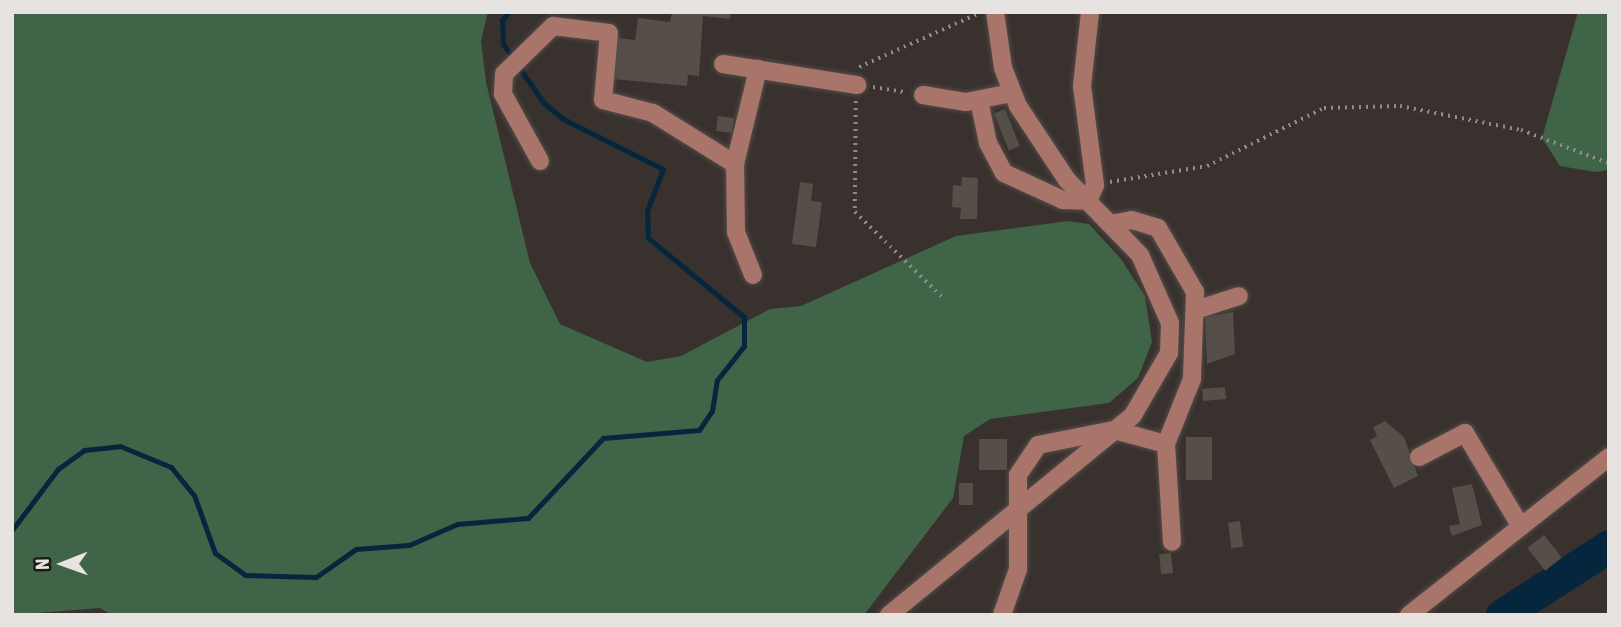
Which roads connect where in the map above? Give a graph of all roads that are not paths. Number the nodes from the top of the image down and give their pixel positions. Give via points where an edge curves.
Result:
1 (995, 12) edge
2 (1090, 12) edge
3 (723, 64) dead end
4 (758, 69) junction
5 (857, 85) road end
6 (1012, 93) junction
7 (923, 95) road end
8 (979, 100) junction
9 (540, 161) dead end
10 (735, 164) junction
11 (1091, 193) junction
12 (1110, 224) junction
13 (754, 275) dead end
14 (1239, 296) dead end
15 (1196, 310) junction
16 (1114, 430) junction
17 (1166, 444) junction
18 (1419, 457) dead end
19 (1609, 457) edge
20 (1018, 508) junction
21 (1521, 527) junction
22 (1172, 542) dead end
23 (888, 615) edge
24 (1002, 615) edge
25 (1409, 615) edge

1 - 6 street
2 - 11 street via 1082,86
3 - 4 street
4 - 5 street
4 - 10 street
6 - 8 street
6 - 11 street via 1035,139
7 - 8 street
8 - 11 street via 988,144 1003,173 1063,200
9 - 10 street via 503,94 504,74 553,26 609,33 603,100 653,113
10 - 13 street via 736,232
11 - 12 street
12 - 15 street via 1132,220 1158,228 1178,252
12 - 16 street via 1140,255 1170,323 1169,353 1159,380
14 - 15 street
15 - 17 street via 1192,379
16 - 17 street
16 - 20 street
16 - 20 street via 1038,445 1018,475
17 - 22 street
18 - 21 street via 1465,433
19 - 21 street
20 - 23 street
20 - 24 street via 1018,569
21 - 25 street

